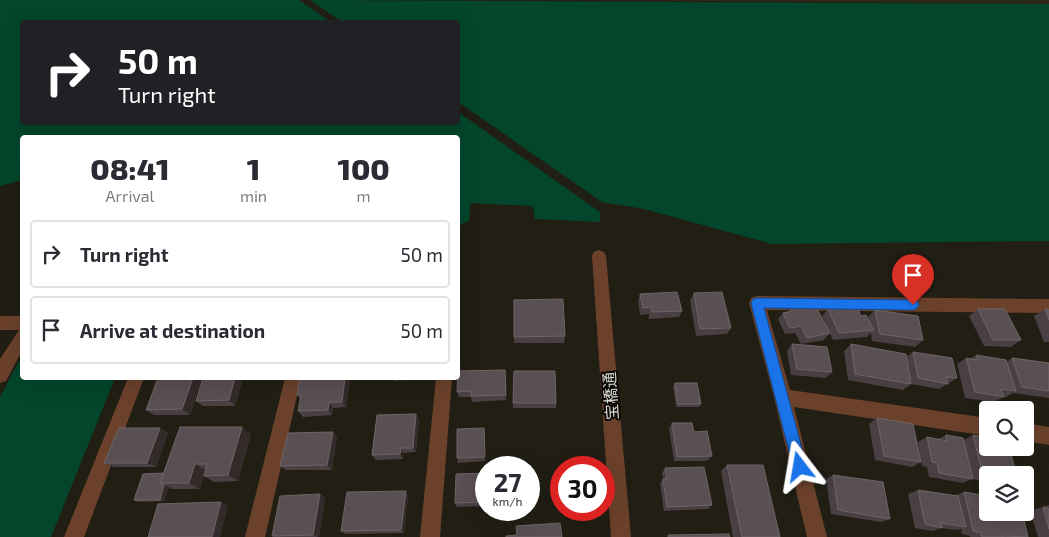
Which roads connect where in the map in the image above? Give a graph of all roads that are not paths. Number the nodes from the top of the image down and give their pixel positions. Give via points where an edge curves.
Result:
1 (599, 256) dead end
2 (1049, 306) edge
3 (0, 323) edge
4 (20, 323) edge
5 (20, 340) edge
6 (0, 375) edge
7 (135, 380) edge
8 (294, 380) edge
9 (444, 380) edge
10 (783, 397) junction
11 (979, 426) edge
12 (1034, 434) edge
13 (1049, 436) edge
14 (74, 537) edge
15 (255, 537) edge
16 (430, 537) edge
17 (621, 537) edge
18 (817, 537) edge

1 - 17 street, 宝橋通
2 - 10 street via 757,303
3 - 4 street
5 - 6 street
7 - 14 street
8 - 15 street
9 - 16 street
10 - 11 street
10 - 18 street
12 - 13 street

